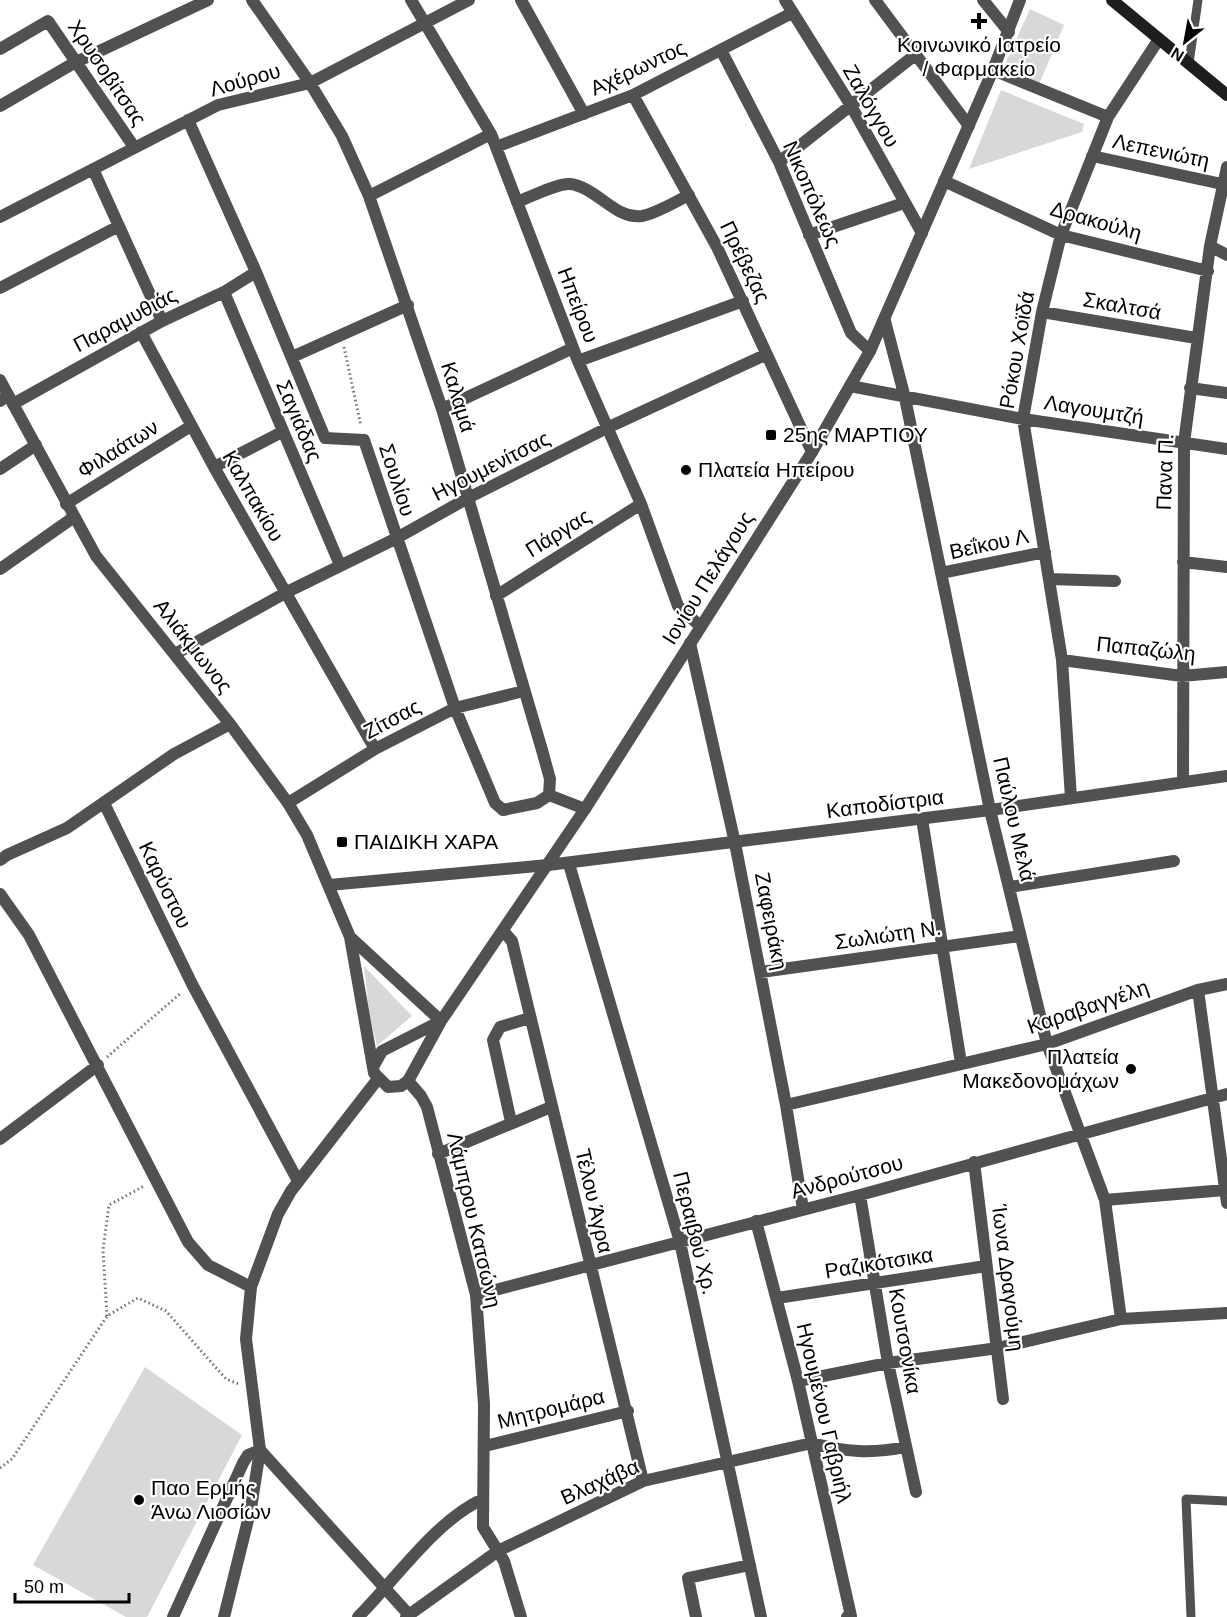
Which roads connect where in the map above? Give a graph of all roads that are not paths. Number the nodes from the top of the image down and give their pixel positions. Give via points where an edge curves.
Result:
1 (208, 0) edge
2 (253, 0) edge
3 (411, 0) edge
4 (469, 0) edge
5 (521, 0) edge
6 (784, 0) edge
7 (875, 0) edge
8 (983, 0) edge
9 (1020, 0) edge
10 (1112, 0) edge
11 (1198, 0) edge
12 (792, 13) junction
13 (426, 22) junction
14 (1009, 32) junction
15 (1159, 39) junction
16 (0, 49) edge
17 (721, 50) junction
18 (915, 55) junction
19 (74, 63) junction
20 (1189, 63) junction
21 (993, 70) junction
22 (310, 83) junction
23 (1227, 94) edge
24 (633, 95) junction
25 (850, 104) junction
26 (0, 106) edge
27 (584, 114) junction
28 (1108, 117) junction
29 (188, 120) junction
30 (969, 126) junction
31 (491, 134) junction
32 (134, 147) junction
33 (496, 147) junction
34 (1092, 156) junction
35 (779, 162) junction
36 (1227, 167) edge
37 (93, 169) junction
38 (944, 181) junction
39 (1222, 184) junction
40 (689, 195) junction
41 (369, 196) junction
42 (517, 202) junction
43 (904, 203) junction
44 (0, 217) edge
45 (117, 227) junction
46 (922, 233) junction
47 (809, 235) junction
48 (1061, 236) junction
49 (1210, 246) junction
50 (1227, 255) edge
51 (1208, 270) junction
52 (256, 272) junction
53 (0, 288) edge
54 (224, 292) junction
55 (743, 301) junction
56 (408, 305) junction
57 (1042, 312) junction
58 (162, 321) junction
59 (885, 321) junction
60 (141, 332) junction
61 (1197, 338) junction
62 (573, 348) junction
63 (870, 351) junction
64 (765, 355) junction
65 (292, 357) junction
66 (578, 361) junction
67 (0, 380) edge
68 (850, 386) junction
69 (1190, 388) junction
70 (1227, 393) edge
71 (905, 398) junction
72 (7, 400) edge
73 (442, 409) junction
74 (1023, 419) junction
75 (191, 426) junction
76 (609, 427) junction
77 (282, 432) junction
78 (1184, 443) junction
79 (36, 445) junction
80 (1227, 449) edge
81 (812, 452) junction
82 (214, 467) junction
83 (0, 469) edge
84 (468, 498) junction
85 (66, 504) junction
86 (641, 504) junction
87 (74, 517) junction
88 (395, 539) junction
89 (1045, 552) junction
90 (1183, 562) junction
91 (340, 565) junction
92 (1227, 567) edge
93 (0, 569) edge
94 (941, 573) junction
95 (1049, 579) junction
96 (1114, 581) dead end
97 (287, 592) junction
98 (496, 596) junction
99 (699, 625) junction
100 (690, 643) junction
101 (175, 654) junction
102 (1062, 660) junction
103 (1227, 672) edge
104 (1182, 676) junction
105 (525, 691) junction
106 (455, 708) junction
107 (230, 724) junction
108 (375, 749) junction
109 (1227, 776) edge
110 (1183, 782) junction
111 (549, 795) junction
112 (1071, 798) junction
113 (104, 802) junction
114 (288, 803) junction
115 (585, 809) junction
116 (990, 810) junction
117 (922, 819) junction
118 (735, 843) junction
119 (0, 860) edge
120 (1174, 861) dead end
121 (569, 864) junction
122 (548, 865) junction
123 (329, 885) junction
124 (1010, 887) junction
125 (0, 894) edge
126 (504, 932) junction
127 (1020, 936) junction
128 (350, 938) junction
129 (942, 947) junction
130 (761, 972) junction
131 (1227, 984) edge
132 (1198, 990) junction
133 (530, 1018) junction
134 (441, 1021) junction
135 (1047, 1044) junction
136 (961, 1063) junction
137 (98, 1065) junction
138 (372, 1067) junction
139 (377, 1080) junction
140 (408, 1081) junction
141 (1227, 1094) edge
142 (1214, 1097) junction
143 (786, 1105) junction
144 (551, 1107) junction
145 (511, 1122) junction
146 (1081, 1132) junction
147 (0, 1139) edge
148 (438, 1154) junction
149 (974, 1162) junction
150 (298, 1181) junction
151 (860, 1195) junction
152 (1226, 1197) edge
153 (1105, 1200) junction
154 (803, 1209) junction
155 (756, 1221) junction
156 (680, 1242) junction
157 (589, 1264) junction
158 (986, 1266) junction
159 (876, 1282) junction
160 (251, 1287) junction
161 (476, 1295) junction
162 (777, 1298) junction
163 (1227, 1313) edge
164 (1121, 1319) junction
165 (998, 1348) junction
166 (888, 1364) junction
167 (798, 1381) junction
168 (1003, 1399) dead end
169 (628, 1411) junction
170 (812, 1443) junction
171 (485, 1446) junction
172 (905, 1447) junction
173 (260, 1450) junction
174 (727, 1462) junction
175 (643, 1481) junction
176 (916, 1492) dead end
177 (483, 1498) junction
178 (1227, 1501) edge
179 (498, 1551) junction
180 (750, 1565) junction
181 (386, 1588) junction
182 (409, 1616) edge
183 (849, 1616) edge
184 (173, 1617) edge
185 (224, 1617) edge
186 (358, 1617) edge
187 (521, 1617) edge
188 (696, 1617) edge
189 (761, 1617) edge
190 (1191, 1617) edge

1 - 19 street
2 - 22 street, Καλαμά
3 - 13 street, Ηπείρου
4 - 13 street, Λούρου
5 - 27 street
6 - 12 street, Ζαλόγγου
7 - 18 street
8 - 14 street
9 - 14 street, Ιονίου Πελάγους
10 - 15 main road
11 - 20 lane
12 - 17 street, Αχέρωντος
12 - 25 street, Ζαλόγγου
13 - 22 street, Λούρου
13 - 31 street, Ηπείρου
14 - 21 street, Ιονίου Πελάγους
15 - 20 main road
15 - 28 street, Ρόκου Χοϊδά
16 - 19 street, Χρυσοβίτσας via 48,21
17 - 24 street, Αχέρωντος
17 - 35 street, Νικοπόλεως
18 - 25 street
18 - 30 street
19 - 26 street
19 - 32 street, Χρυσοβίτσας
20 - 23 main road
21 - 28 street, Λεπενιώτη
21 - 30 street, Ιονίου Πελάγους
22 - 29 street, Λούρου via 218,105
22 - 41 street, Καλαμά via 348,146
24 - 27 street, Αχέρωντος
24 - 40 street, Πρέβεζας
25 - 35 street
25 - 43 street, Ζαλόγγου
27 - 33 street, Αχέρωντος
28 - 34 street, Ρόκου Χοϊδά
29 - 32 street, Λούρου
29 - 52 street, Σουλίου
30 - 38 street, Ιονίου Πελάγους
31 - 33 street, Ηπείρου
31 - 41 street
32 - 37 street, Λούρου
33 - 42 street, Ηπείρου
34 - 39 street, Λεπενιώτη
34 - 48 street, Ρόκου Χοϊδά
35 - 47 street, Νικοπόλεως
36 - 39 street, Πανα Π.
37 - 44 street, Λούρου
37 - 45 street
38 - 46 street, Ιονίου Πελάγους
38 - 48 street, Δρακούλη
39 - 49 street, Πανα Π.
40 - 42 street via 642,216 629,215 596,193 568,184
40 - 55 street, Πρέβεζας
41 - 56 street, Καλαμά
42 - 62 street, Ηπείρου
43 - 46 street, Ζαλόγγου
43 - 47 street
45 - 53 street
45 - 58 street
46 - 59 street, Ιονίου Πελάγους
47 - 63 street, Νικοπόλεως via 851,333
48 - 51 street, Δρακούλη
48 - 57 street, Ρόκου Χοϊδά
49 - 50 street
49 - 51 street, Πανα Π.
51 - 61 street, Πανα Π.
52 - 54 street, Παραμυθιάς
52 - 65 street, Σουλίου
54 - 58 street, Παραμυθιάς
54 - 77 street, Σαγιάδας
55 - 64 street, Πρέβεζας
55 - 66 street
56 - 65 street
56 - 73 street, Καλαμά
57 - 61 street, Σκαλτσά
57 - 74 street, Ρόκου Χοϊδά
58 - 60 street, Παραμυθιάς
59 - 63 street, Ιονίου Πελάγους
59 - 71 street, Παύλου Μελά
60 - 72 street, Παραμυθιάς
60 - 75 street, Καλπακίου
61 - 69 street, Πανα Π.
62 - 66 street, Ηπείρου
62 - 73 street
63 - 68 street, Ιονίου Πελάγους
64 - 76 street, Ηγουμενίτσας
64 - 81 street, Πρέβεζας
65 - 88 street, Σουλίου via 325,438 364,440
66 - 76 street, Ηπείρου
67 - 72 street, Αλιάκμωνος
68 - 71 street, Λαγουμτζή
68 - 81 street, Ιονίου Πελάγους
69 - 70 street
69 - 78 street, Πανα Π.
71 - 74 street, Λαγουμτζή
71 - 94 street, Παύλου Μελά
72 - 79 street, Αλιάκμωνος
73 - 84 street, Καλαμά
74 - 78 street, Λαγουμτζή
74 - 89 street, Ρόκου Χοϊδά
75 - 82 street, Καλπακίου
75 - 85 street, Φιλαάτων
76 - 84 street, Ηγουμενίτσας
76 - 86 street, Ηπείρου
77 - 82 street
77 - 91 street, Σαγιάδας
78 - 80 street, Λαγουμτζή
78 - 90 street, Πανα Π.
79 - 83 street
79 - 85 street, Αλιάκμωνος
81 - 99 street, Ιονίου Πελάγους
82 - 97 street, Καλπακίου
84 - 88 street, Ηγουμενίτσας
84 - 98 street, Καλαμά
85 - 87 street, Αλιάκμωνος
86 - 98 street, Πάργας
86 - 99 street, Ηπείρου via 678,606
87 - 93 street
87 - 101 street, Αλιάκμωνος via 96,556
88 - 91 street, Ηγουμενίτσας
88 - 106 street, Σουλίου
89 - 94 street, Βεΐκου Λ
89 - 95 street, Ρόκου Χοϊδά
90 - 92 street
90 - 104 street, Πανα Π.
91 - 97 street, Ηγουμενίτσας
94 - 116 street, Παύλου Μελά
95 - 96 street
95 - 102 street, Ρόκου Χοϊδά
97 - 101 street, Ηγουμενίτσας
97 - 108 street, Καλπακίου
98 - 105 street, Καλαμά
99 - 100 street, Ιονίου Πελάγους
100 - 115 street, Ιονίου Πελάγους
100 - 118 street, Ζαφειράκη
101 - 107 street, Αλιάκμωνος
102 - 104 street, Παπαζώλη
102 - 112 street, Ρόκου Χοϊδά
103 - 104 street, Παπαζώλη
104 - 110 street, Πανα Π.
105 - 106 street, Ζίτσας
105 - 111 street, Καλαμά via 550,779
106 - 108 street, Ζίτσας
106 - 111 street, Σουλίου via 495,803 503,810 537,803
107 - 113 street via 174,754
107 - 114 street, Αλιάκμωνος
108 - 114 street, Ζίτσας
109 - 110 street, Καποδίστρια
110 - 112 street, Καποδίστρια
111 - 115 street
112 - 116 street, Καποδίστρια
113 - 119 street via 67,828
113 - 150 street, Καρύστου via 192,984
114 - 123 street, Αλιάκμωνος
115 - 122 street, Ιονίου Πελάγους
116 - 117 street, Καποδίστρια
116 - 124 street, Παύλου Μελά
117 - 118 street, Καποδίστρια
117 - 129 street
118 - 121 street, Καποδίστρια
118 - 130 street, Ζαφειράκη
120 - 124 street
121 - 122 street, Καποδίστρια
121 - 156 street, Περαιβού Χρ.
122 - 123 street, Καποδίστρια
122 - 126 street, Ιονίου Πελάγους
123 - 128 street, Αλιάκμωνος
124 - 127 street, Παύλου Μελά
125 - 137 street via 28,935
126 - 133 street, Τέλου Άγρα via 512,941
126 - 134 street, Ιονίου Πελάγους
127 - 129 street, Σωλιώτη Ν.
127 - 135 street, Παύλου Μελά
128 - 134 street, Αλιάκμωνος
128 - 138 street, Αλιάκμωνος
129 - 130 street, Σωλιώτη Ν.
129 - 136 street
130 - 143 street, Ζαφειράκη
131 - 132 street, Καραβαγγέλη
132 - 135 street, Καραβαγγέλη
132 - 142 street
133 - 144 street, Τέλου Άγρα
133 - 145 street via 500,1027 493,1040
134 - 138 street via 382,1051
134 - 140 street, Ιονίου Πελάγους
135 - 136 street, Καραβαγγέλη
135 - 146 street, Παύλου Μελά
136 - 143 street, Καραβαγγέλη
137 - 147 street
137 - 160 street via 154,1180 198,1254 221,1274
138 - 139 street, Αλιάκμωνος
139 - 140 street via 393,1087
139 - 150 street
140 - 148 street, Λάμπρου Κατσώνη via 427,1107
141 - 142 street, Ανδρούτσου
142 - 146 street, Ανδρούτσου
142 - 152 street
143 - 154 street, Ζαφειράκη
144 - 145 street
144 - 157 street, Τέλου Άγρα
145 - 148 street
146 - 149 street, Ανδρούτσου
146 - 153 street, Παύλου Μελά
148 - 161 street, Λάμπρου Κατσώνη
149 - 151 street, Ανδρούτσου
149 - 158 street, Ίωνα Δραγούμη
150 - 160 street via 278,1214
151 - 154 street, Ανδρούτσου
151 - 159 street, Κουτσονίκα
152 - 153 street
153 - 164 street, Παύλου Μελά
154 - 155 street, Ανδρούτσου
155 - 156 street, Ανδρούτσου
155 - 162 street, Ηγουμένου Γαβριήλ
156 - 157 street, Ανδρούτσου
156 - 174 street, Περαιβού Χρ.
157 - 161 street, Ανδρούτσου
157 - 169 street, Τέλου Άγρα
158 - 159 street, Ραζικότσικα
158 - 165 street, Ίωνα Δραγούμη
159 - 162 street, Ραζικότσικα
159 - 166 street, Κουτσονίκα
160 - 173 street via 246,1339
161 - 171 street, Λάμπρου Κατσώνη
162 - 167 street, Ηγουμένου Γαβριήλ
163 - 164 street
164 - 165 street
165 - 166 street
165 - 168 street, Ίωνα Δραγούμη
166 - 167 street
166 - 172 street, Κουτσονίκα
167 - 170 street, Ηγουμένου Γαβριήλ
169 - 171 street, Μητρομάρα
169 - 175 street, Τέλου Άγρα
170 - 172 street, Βλαχάβα via 864,1452
170 - 174 street, Βλαχάβα
170 - 183 street, Ηγουμένου Γαβριήλ
171 - 177 street, Λάμπρου Κατσώνη
172 - 176 street, Κουτσονίκα
173 - 181 street
173 - 184 street via 248,1455 243,1463
173 - 185 street
174 - 175 street, Βλαχάβα
174 - 180 street, Περαιβού Χρ.
175 - 179 street, Βλαχάβα
177 - 179 street, Λάμπρου Κατσώνη via 483,1527
177 - 181 street via 443,1526
178 - 190 lane via 1186,1499
179 - 182 street, Βλαχάβα
179 - 187 street, Λάμπρου Κατσώνη via 508,1570
180 - 188 street via 688,1578
180 - 189 street, Περαιβού Χρ.
181 - 182 street
181 - 186 street

